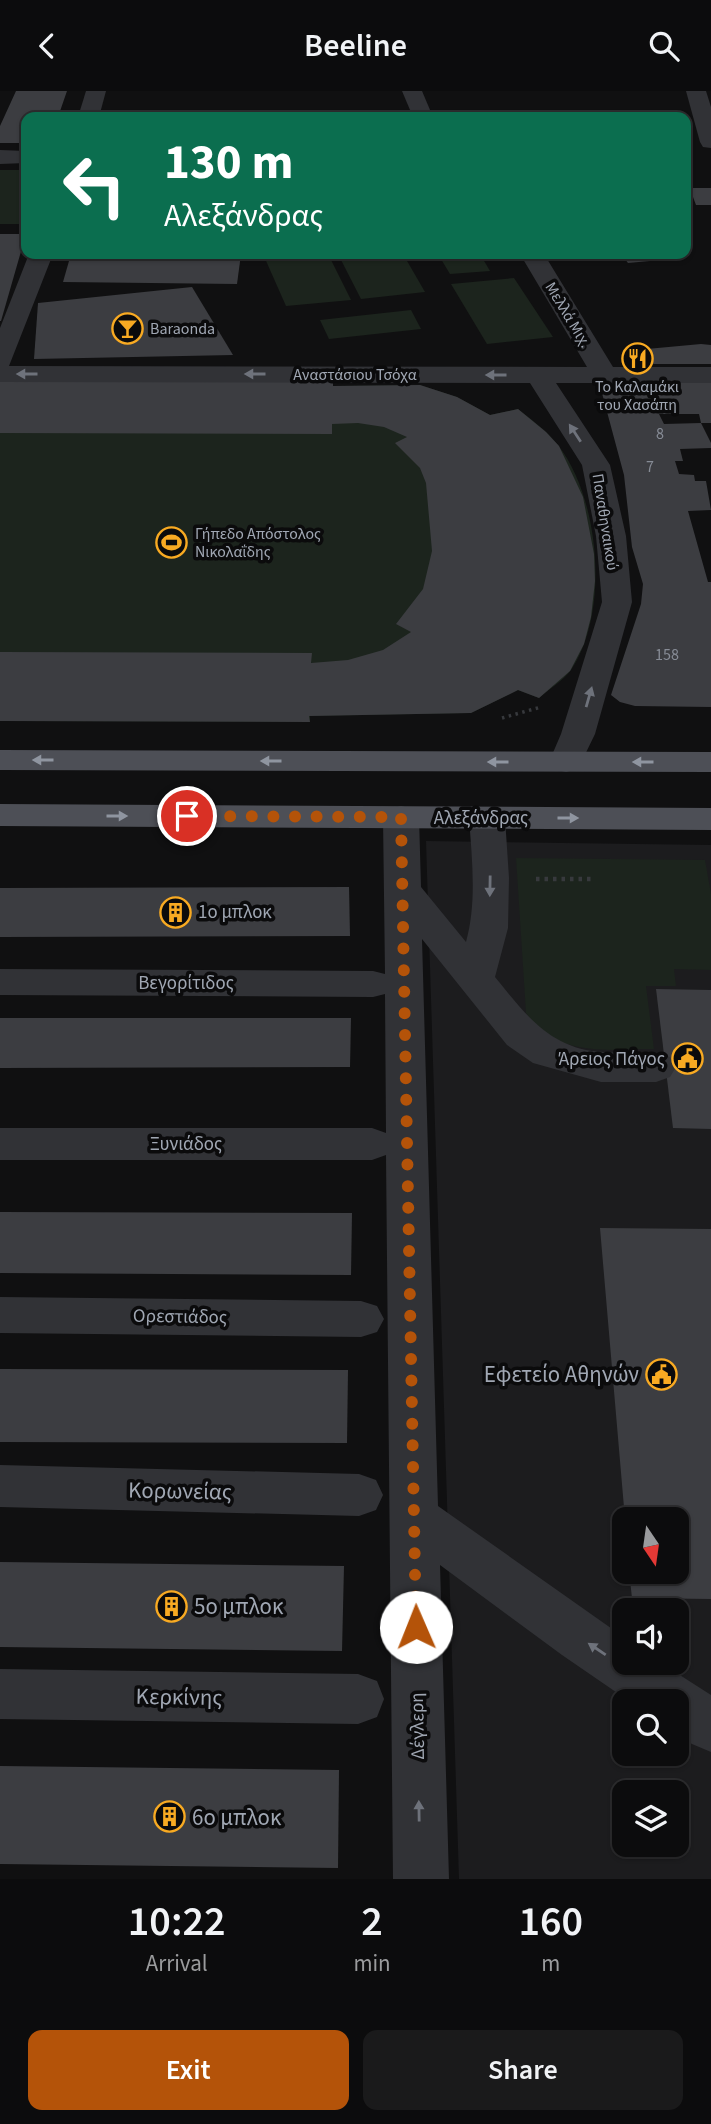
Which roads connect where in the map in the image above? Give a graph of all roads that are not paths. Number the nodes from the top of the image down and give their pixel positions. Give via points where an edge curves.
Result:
1 (96, 91) edge
2 (412, 91) edge
3 (696, 91) edge
4 (90, 112) edge
5 (421, 112) edge
6 (711, 142) edge
7 (0, 157) edge
8 (21, 157) edge
9 (39, 259) edge
10 (535, 259) edge
11 (0, 361) edge
12 (0, 374) edge
13 (538, 375) junction
14 (605, 375) junction
15 (711, 375) edge
16 (0, 760) edge
17 (566, 762) junction
18 (711, 762) edge
19 (0, 815) edge
20 (401, 817) junction
21 (487, 818) junction
22 (711, 819) edge
23 (402, 889) junction
24 (476, 977) junction
25 (0, 982) edge
26 (373, 984) dead end
27 (656, 1067) dead end
28 (0, 1144) edge
29 (372, 1144) dead end
30 (0, 1315) edge
31 (361, 1319) dead end
32 (0, 1486) edge
33 (359, 1495) dead end
34 (413, 1515) junction
35 (656, 1689) edge
36 (0, 1694) edge
37 (358, 1699) dead end
38 (689, 1711) edge
39 (711, 1726) edge
40 (421, 1879) edge

1 - 4 street
2 - 5 street
3 - 6 street
7 - 8 street
9 - 11 street
10 - 14 street, Μελλά Μιχ.
13 -> 12 street, Αναστάσιου Τσόχα
13 - 14 street, Αναστάσιου Τσόχα
17 -> 13 street, Παναθηναικού via 617,602 611,536 596,465
14 - 15 street, Αναστάσιου Τσόχα
17 -> 16 main road
18 -> 17 main road
19 -> 20 main road, Αλεξάνδρας
20 - 21 main road, Αλεξάνδρας
20 - 23 street, Δέγλερη
21 -> 22 main road, Αλεξάνδρας
21 -> 24 street via 489,928
23 - 24 street
23 - 34 street, Δέγλερη
24 - 27 street via 521,1034 547,1053 601,1067
25 - 26 street, Βεγορίτιδος
28 - 29 street, Ξυνιάδος
30 - 31 street, Ορεστιάδος
32 - 33 street, Κορωνείας
35 -> 34 street
40 -> 34 street, Δέγλερη
36 - 37 street, Κερκίνης
38 - 39 street

